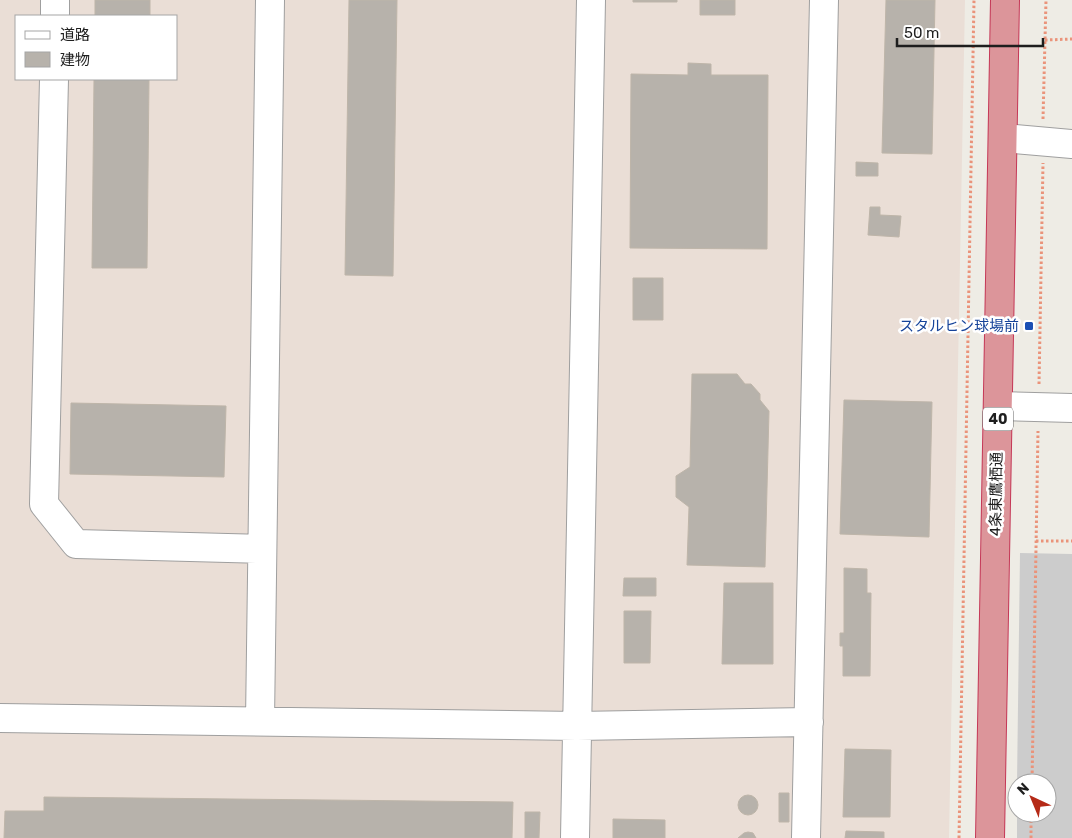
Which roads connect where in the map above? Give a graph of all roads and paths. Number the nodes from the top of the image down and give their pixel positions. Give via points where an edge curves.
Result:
1 (55, 0) edge
2 (270, 0) edge
3 (591, 0) edge
4 (824, 0) edge
5 (974, 0) edge
6 (1005, 0) edge
7 (55, 15) edge
8 (1072, 39) edge
9 (1045, 40) dead end
10 (54, 80) edge
11 (1003, 138) junction
12 (1072, 144) edge
13 (998, 406) junction
14 (1072, 408) edge
15 (1036, 541) dead end
16 (1072, 541) edge
17 (262, 549) junction
18 (0, 718) edge
19 (260, 721) junction
20 (808, 722) junction
21 (577, 726) junction
22 (1031, 823) edge
23 (575, 838) edge
24 (806, 838) edge
25 (958, 838) edge
26 (990, 838) edge
27 (1031, 838) edge

1 - 7 lane
2 - 17 lane
3 - 21 lane
4 - 20 lane
5 - 25 path
6 - 11 highway, 4条東鷹栖通 / 40
8 - 9 path
10 - 17 lane via 44,504 76,544
11 - 12 lane
11 - 13 highway, 4条東鷹栖通 / 40
13 - 14 lane
13 - 26 highway, 4条東鷹栖通 / 40
15 - 16 path
17 - 19 lane
18 - 19 lane
19 - 21 lane
20 - 21 lane
20 - 24 lane
21 - 23 lane
22 - 27 path

